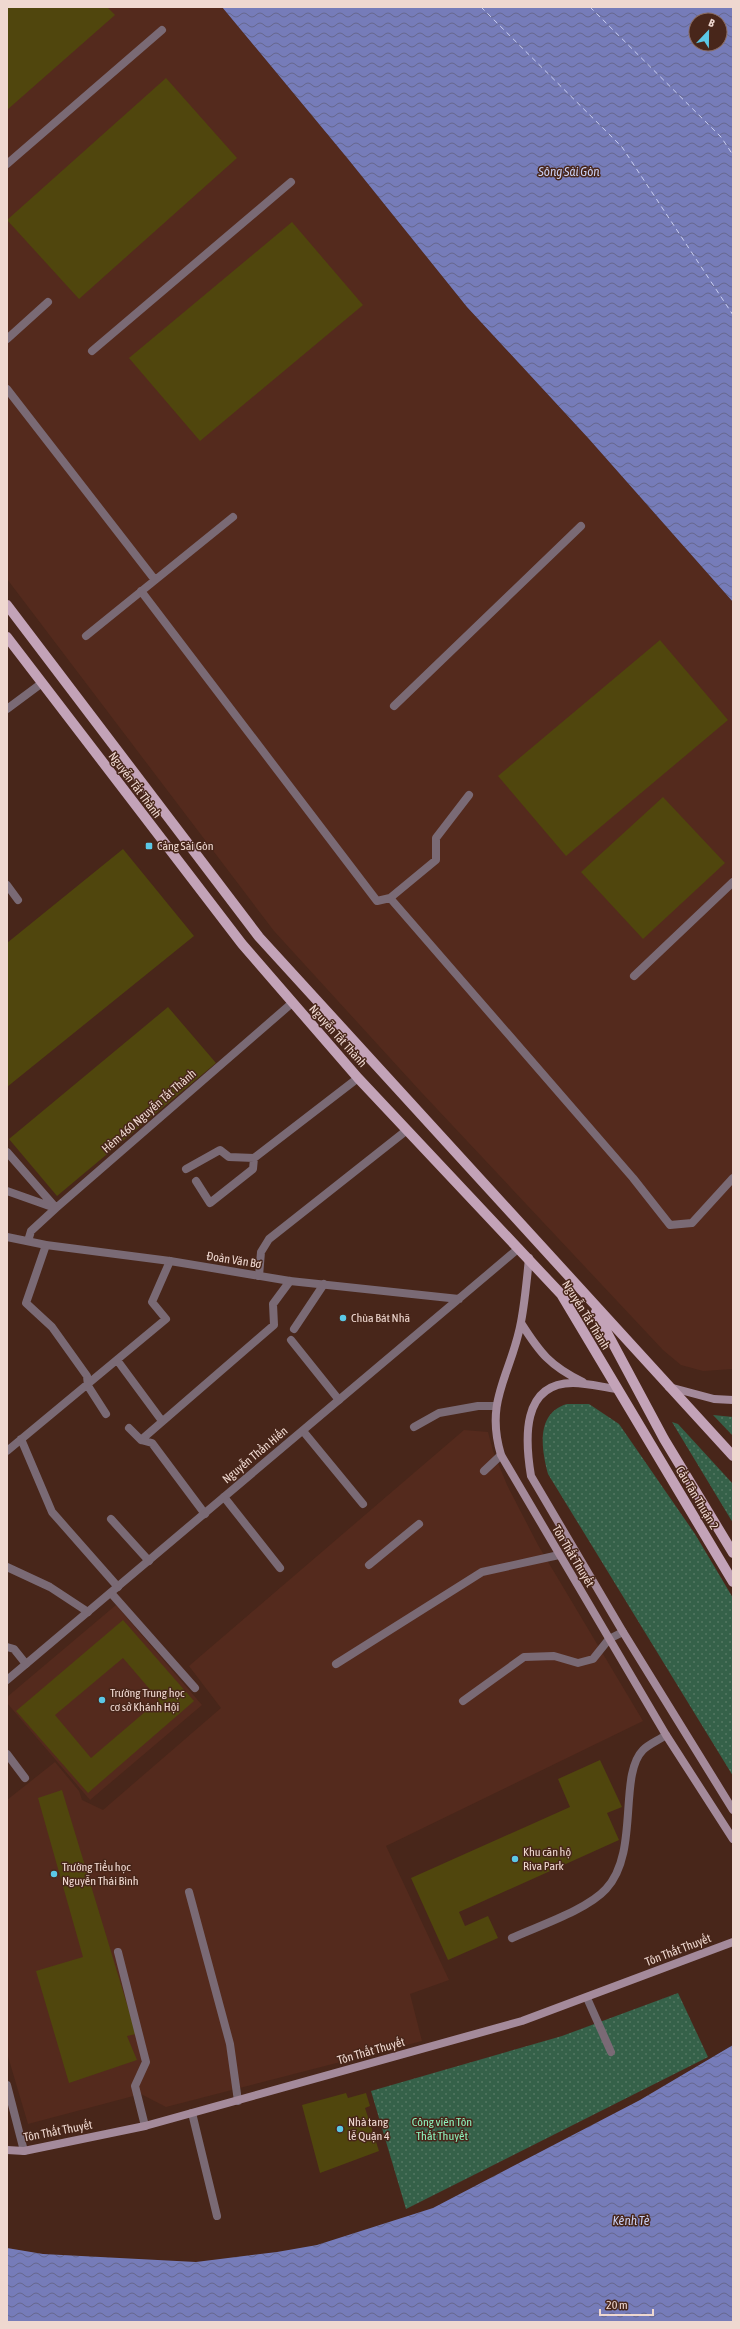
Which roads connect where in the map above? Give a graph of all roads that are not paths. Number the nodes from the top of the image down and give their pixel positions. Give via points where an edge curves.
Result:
1 (162, 30) dead end
2 (7, 164) edge
3 (291, 182) dead end
4 (48, 302) dead end
5 (7, 339) edge
6 (92, 352) dead end
7 (7, 389) edge
8 (233, 516) dead end
9 (581, 526) dead end
10 (156, 580) junction
11 (141, 591) junction
12 (7, 605) edge
13 (86, 636) dead end
14 (7, 638) edge
15 (42, 683) junction
16 (394, 706) dead end
17 (7, 709) edge
18 (469, 795) dead end
19 (733, 882) edge
20 (7, 885) edge
21 (390, 898) junction
22 (18, 900) dead end
23 (634, 976) dead end
24 (292, 1003) junction
25 (358, 1078) junction
26 (407, 1130) junction
27 (7, 1152) edge
28 (254, 1158) junction
29 (186, 1169) dead end
30 (733, 1178) edge
31 (196, 1181) dead end
32 (7, 1191) edge
33 (56, 1208) junction
34 (7, 1237) edge
35 (28, 1241) junction
36 (46, 1245) junction
37 (519, 1248) junction
38 (529, 1258) junction
39 (170, 1261) junction
40 (259, 1276) junction
41 (290, 1281) junction
42 (324, 1284) junction
43 (588, 1298) junction
44 (459, 1299) junction
45 (521, 1323) junction
46 (294, 1329) dead end
47 (291, 1340) dead end
48 (117, 1360) junction
49 (88, 1383) junction
50 (587, 1384) junction
51 (668, 1387) junction
52 (616, 1389) junction
53 (339, 1400) junction
54 (733, 1400) edge
55 (495, 1406) junction
56 (106, 1414) dead end
57 (162, 1421) junction
58 (414, 1427) dead end
59 (129, 1428) dead end
60 (303, 1431) junction
61 (21, 1439) junction
62 (664, 1439) joint
63 (141, 1440) junction
64 (651, 1447) joint
65 (7, 1451) edge
66 (501, 1455) junction
67 (733, 1456) edge
68 (484, 1471) dead end
69 (224, 1497) junction
70 (363, 1504) dead end
71 (205, 1514) junction
72 (111, 1519) dead end
73 (419, 1524) dead end
74 (733, 1553) edge
75 (559, 1555) junction
76 (149, 1560) junction
77 (369, 1565) dead end
78 (7, 1567) edge
79 (280, 1568) dead end
80 (733, 1582) edge
81 (118, 1586) junction
82 (111, 1593) junction
83 (88, 1612) junction
84 (623, 1632) junction
85 (609, 1639) junction
86 (7, 1647) edge
87 (26, 1664) junction
88 (336, 1664) dead end
89 (7, 1680) edge
90 (195, 1688) dead end
91 (463, 1701) dead end
92 (666, 1735) junction
93 (7, 1754) edge
94 (26, 1778) dead end
95 (733, 1810) edge
96 (733, 1840) edge
97 (189, 1892) dead end
98 (512, 1938) dead end
99 (733, 1942) edge
100 (118, 1952) dead end
101 (587, 1998) junction
102 (612, 2052) dead end
103 (7, 2085) edge
104 (238, 2101) junction
105 (192, 2113) junction
106 (145, 2126) junction
107 (7, 2150) edge
108 (24, 2150) junction
109 (217, 2216) dead end

1 - 2 street
3 - 6 street
4 - 5 street
7 - 10 street
8 - 10 street
9 - 16 street
10 - 11 street
11 - 13 street
11 - 21 street via 377,901
12 - 43 main road, Nguyễn Tất Thành via 259,937
14 - 15 main road, Nguyễn Tất Thành
15 - 17 street
15 - 24 main road, Nguyễn Tất Thành via 203,896
18 - 21 street via 436,838 436,860
19 - 23 street
20 - 22 street
21 - 30 street via 633,1178 670,1225 692,1223
24 - 25 main road, Nguyễn Tất Thành
24 - 33 street, Hẻm 460 Nguyễn Tất Thành
25 - 26 main road, Nguyễn Tất Thành
25 - 28 street
26 - 37 main road, Nguyễn Tất Thành
26 - 40 street via 269,1238 261,1252
27 - 33 street
28 - 29 street via 229,1157 220,1150
28 - 31 street via 253,1169 210,1203
32 - 33 street
33 - 35 street, Hẻm 460 Nguyễn Tất Thành via 31,1231
34 - 35 street, Đoàn Văn Bơ
35 - 36 street, Đoàn Văn Bơ
36 - 39 street, Đoàn Văn Bơ
36 - 49 street via 26,1303 52,1327 87,1376
37 - 38 main road, Nguyễn Tất Thành
37 - 44 street, Nguyễn Thần Hiến
38 - 45 main road, Tôn Thất Thuyết
38 - 52 main road, Nguyễn Tất Thành via 561,1294
39 - 40 street, Đoàn Văn Bơ
39 - 48 street via 152,1302 166,1320
40 - 41 street, Đoàn Văn Bơ
41 - 42 street, Đoàn Văn Bơ
41 - 57 street via 274,1304 274,1325
42 - 44 street, Đoàn Văn Bơ
42 - 46 street
43 - 51 main road, Nguyễn Tất Thành
43 - 62 main road, Nguyễn Tất Thành
44 - 53 street, Nguyễn Thần Hiến
45 - 50 main road via 546,1360
45 - 55 main road, Tôn Thất Thuyết
47 - 53 street
48 - 49 street
48 - 57 street
49 - 56 street
49 - 61 street
50 - 52 main road
50 - 84 main road, Tôn Thất Thuyết via 558,1385 544,1392 535,1402 530,1414 527,1454 531,1476
51 - 54 main road via 714,1399
51 - 67 main road, Nguyễn Tất Thành
52 - 64 main road, Nguyễn Tất Thành
53 - 60 street, Nguyễn Thần Hiến
55 - 58 street via 478,1406 439,1413
55 - 66 main road, Tôn Thất Thuyết via 496,1436
57 - 63 street
59 - 63 street
60 - 69 street, Nguyễn Thần Hiến
60 - 70 street
61 - 65 street
61 - 81 street via 52,1512
62 - 74 main road, Cầu Tân Thuận 2
63 - 71 street via 152,1443
64 - 80 main road, Cầu Tân Thuận 2
66 - 68 street
66 - 75 main road, Tôn Thất Thuyết
69 - 71 street, Nguyễn Thần Hiến
69 - 79 street
71 - 76 street, Nguyễn Thần Hiến
72 - 76 street
73 - 77 street
75 - 85 main road, Tôn Thất Thuyết
75 - 88 street via 482,1572
76 - 81 street, Nguyễn Thần Hiến
78 - 83 street via 50,1587
81 - 82 street, Nguyễn Thần Hiến
82 - 83 street, Nguyễn Thần Hiến
82 - 90 street
83 - 87 street, Nguyễn Thần Hiến
84 - 85 street
84 - 95 main road, Tôn Thất Thuyết
85 - 91 street via 593,1659 578,1663 554,1656 524,1657
85 - 92 main road, Tôn Thất Thuyết
86 - 87 street via 14,1649
87 - 89 street, Nguyễn Thần Hiến
92 - 96 main road, Tôn Thất Thuyết
92 - 98 street via 642,1750 631,1775 626,1839 620,1863 607,1888 593,1900
93 - 94 street
97 - 104 street via 230,2044
99 - 101 main road, Tôn Thất Thuyết
100 - 106 street via 146,2062 135,2086
101 - 102 street
101 - 104 main road, Tôn Thất Thuyết via 522,2020
103 - 108 street
104 - 105 main road, Tôn Thất Thuyết
105 - 106 main road, Tôn Thất Thuyết
105 - 109 street
106 - 108 main road, Tôn Thất Thuyết
107 - 108 main road, Tôn Thất Thuyết

